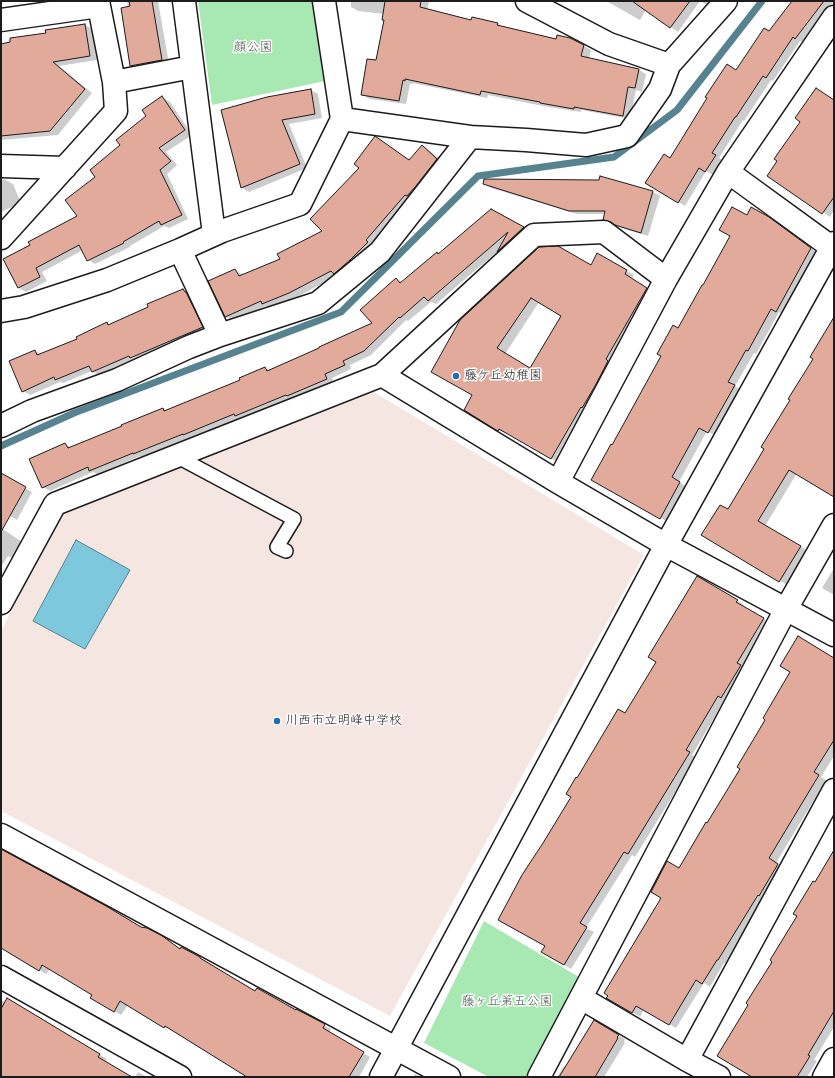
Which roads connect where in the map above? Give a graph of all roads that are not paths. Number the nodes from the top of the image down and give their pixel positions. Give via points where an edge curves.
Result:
1 (184, 1) edge
2 (324, 1) edge
3 (527, 1) edge
4 (726, 1) edge
5 (98, 3) edge
6 (834, 17) edge
7 (1, 20) edge
8 (669, 65) junction
9 (192, 67) junction
10 (114, 82) junction
11 (342, 119) junction
12 (470, 137) junction
13 (1, 166) edge
14 (65, 168) junction
15 (728, 172) junction
16 (214, 234) junction
17 (1, 238) edge
18 (833, 246) edge
19 (180, 250) junction
20 (666, 279) junction
21 (1, 311) edge
22 (220, 335) junction
23 (382, 375) junction
24 (1, 426) edge
25 (176, 456) junction
26 (558, 482) junction
27 (834, 525) edge
28 (666, 545) junction
29 (286, 551) dead end
30 (1, 603) edge
31 (786, 609) junction
32 (834, 635) edge
33 (834, 790) edge
34 (1, 834) edge
35 (1, 977) edge
36 (581, 998) junction
37 (397, 1048) junction
38 (687, 1060) junction
39 (834, 1060) edge
40 (180, 1077) edge
41 (381, 1077) edge
42 (449, 1077) edge
43 (539, 1077) edge
44 (719, 1077) edge
45 (824, 1077) edge

1 - 9 street
2 - 11 street
3 - 8 street via 609,44
4 - 8 street
5 - 7 street
5 - 10 street
6 - 15 street
8 - 12 street via 660,89 627,136 586,145
9 - 10 street
9 - 16 street
10 - 14 street via 116,111
11 - 12 street
11 - 16 street via 300,204
12 - 22 street via 380,252 318,303
13 - 14 street
14 - 17 street
15 - 18 street
15 - 20 street
16 - 19 street
18 - 28 street
19 - 21 street via 107,280 24,307
19 - 22 street
20 - 23 street via 604,232 534,235
20 - 26 street
22 - 24 street via 117,380 32,411
23 - 25 street
23 - 26 street
25 - 29 lane via 294,519 277,547
25 - 30 street via 55,504
26 - 28 street
27 - 31 street
28 - 31 street
28 - 37 street
31 - 32 street
31 - 36 street
33 - 38 street
34 - 37 street
35 - 40 street
36 - 38 street
36 - 43 street
37 - 41 street
37 - 42 street
38 - 44 street
39 - 45 street

